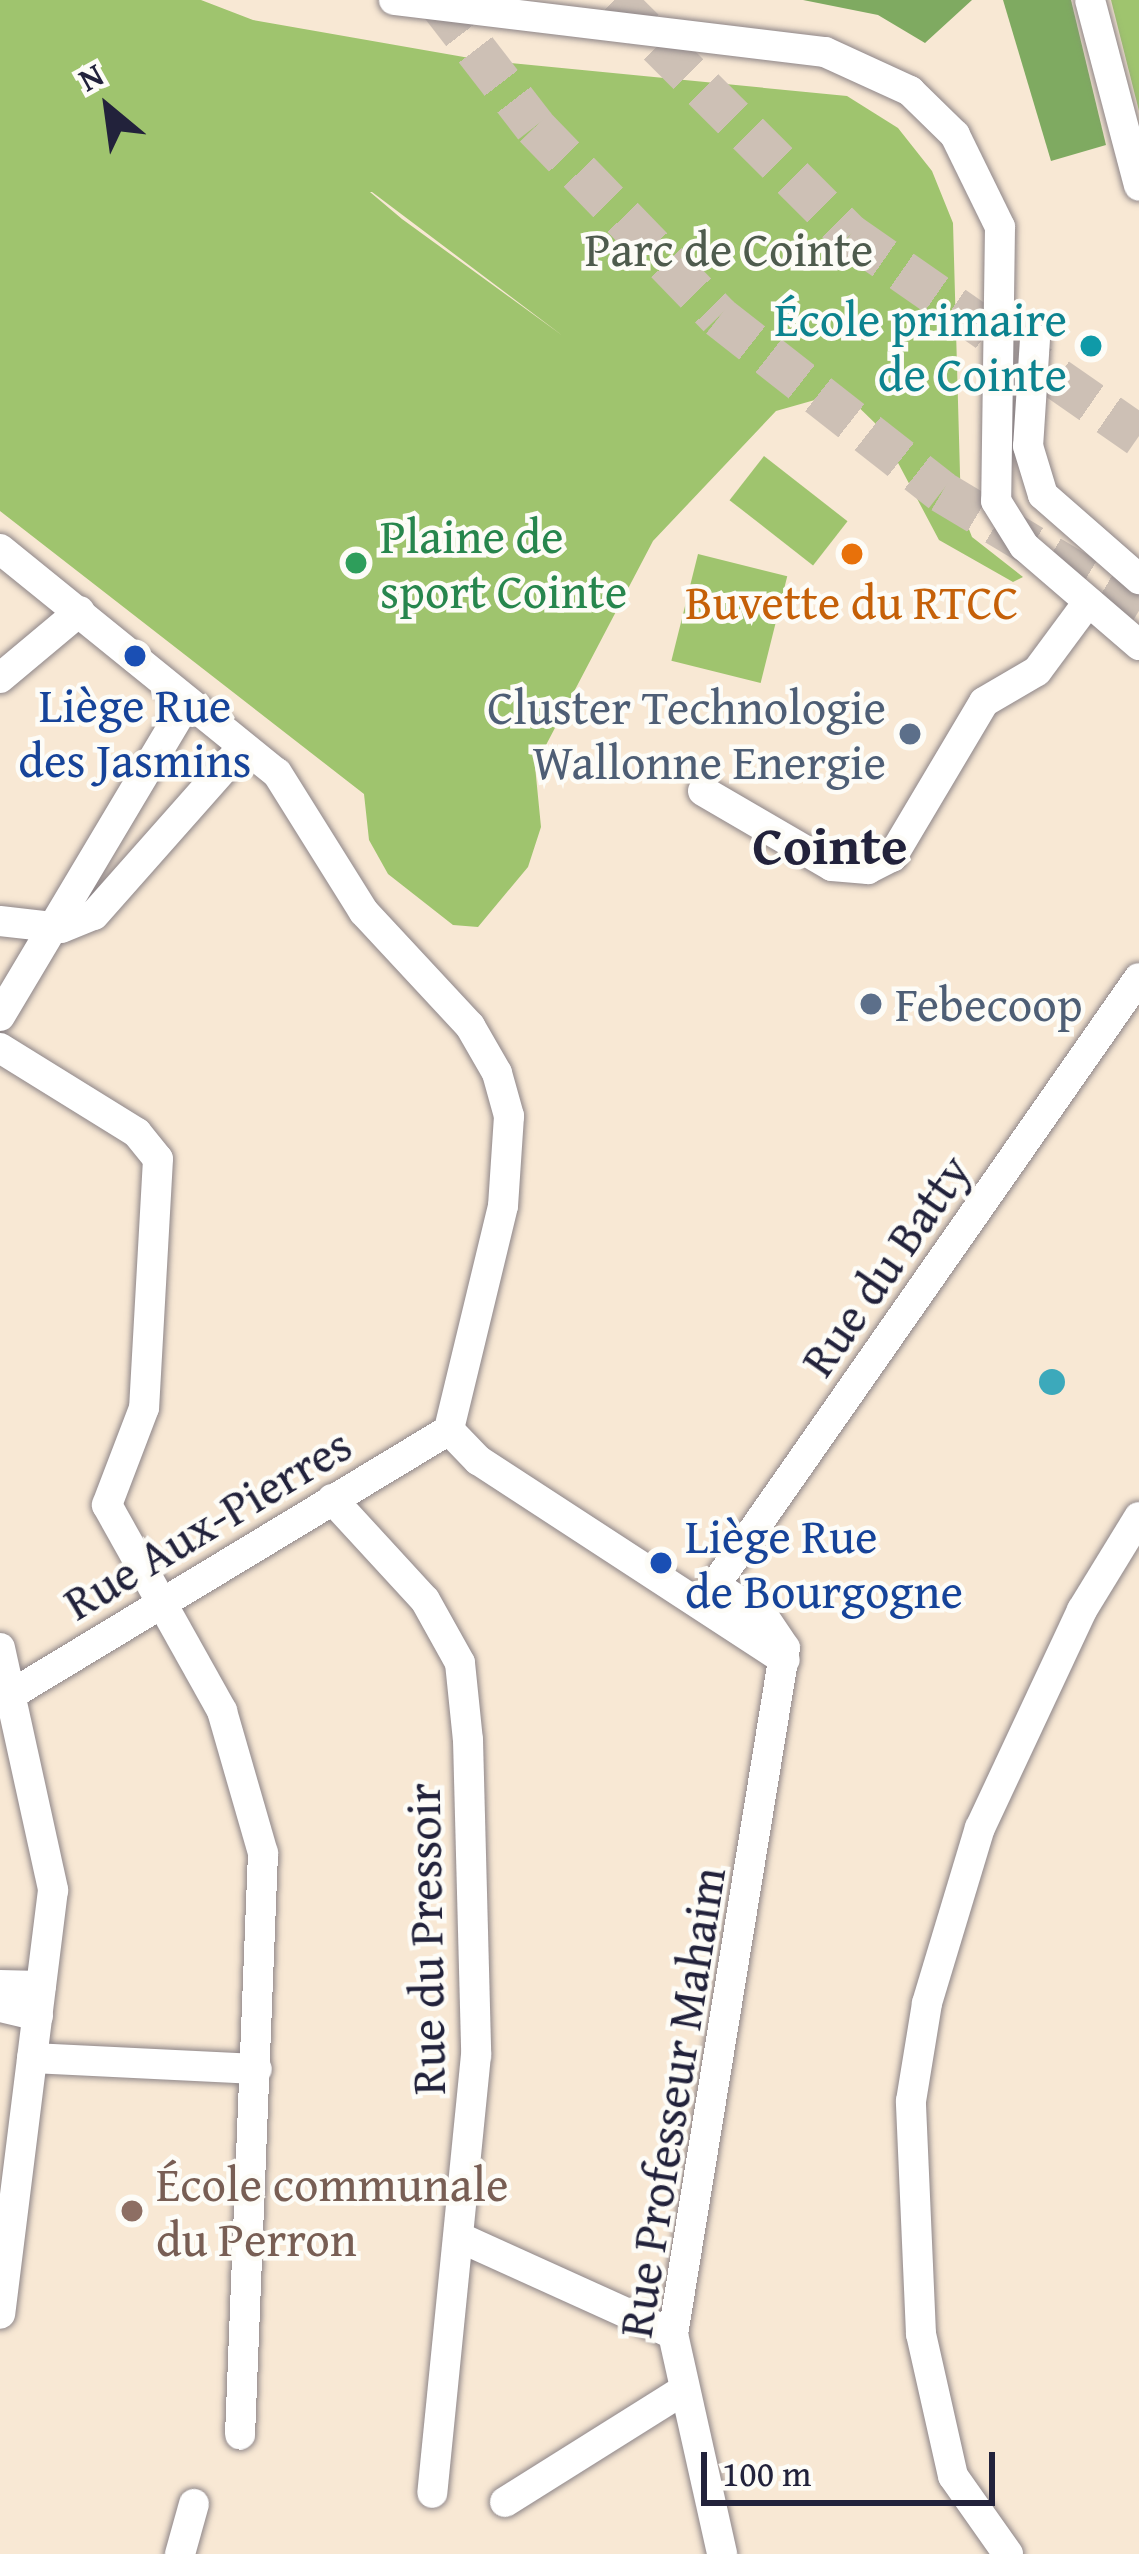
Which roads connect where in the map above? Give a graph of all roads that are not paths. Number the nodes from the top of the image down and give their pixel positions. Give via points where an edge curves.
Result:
1 (394, 0) edge
2 (1090, 0) edge
3 (1139, 186) edge
4 (1035, 339) dead end
5 (992, 446) junction
6 (1028, 446) junction
7 (0, 549) edge
8 (1139, 579) edge
9 (1088, 602) junction
10 (80, 611) junction
11 (1139, 645) edge
12 (0, 678) edge
13 (185, 706) junction
14 (241, 749) junction
15 (703, 791) dead end
16 (66, 913) junction
17 (0, 921) edge
18 (1139, 978) edge
19 (0, 1016) edge
20 (0, 1048) edge
21 (449, 1430) junction
22 (332, 1499) junction
23 (1139, 1517) edge
24 (710, 1594) junction
25 (160, 1603) junction
26 (0, 1648) edge
27 (13, 1694) junction
28 (0, 1985) edge
29 (39, 2001) junction
30 (0, 2006) edge
31 (32, 2058) junction
32 (257, 2069) junction
33 (461, 2238) junction
34 (0, 2314) edge
35 (673, 2334) junction
36 (682, 2391) junction
37 (240, 2435) dead end
38 (432, 2493) dead end
39 (505, 2503) dead end
40 (194, 2504) dead end
41 (180, 2554) edge
42 (722, 2554) edge
43 (1008, 2554) edge

1 - 5 street via 825,52 910,92 955,135 1000,227
2 - 3 street
4 - 6 street
5 - 6 street
5 - 9 street via 1004,518
6 - 8 street via 1043,496
7 - 10 street
9 - 11 street
9 - 15 street via 1037,671 984,702 892,857 868,869 832,866
10 - 12 street
10 - 13 street
13 - 14 street
13 - 16 street
14 - 16 street via 94,915
14 - 21 street via 289,787 364,912 470,1026 497,1073 509,1116 503,1206
16 - 17 street
16 - 19 street
18 - 24 street, Rue du Batty
20 - 25 street via 136,1133 158,1159 144,1408 106,1505
21 - 22 street, Rue Aux-Pierres
21 - 24 street, Rue Professeur Mahaim via 478,1460
22 - 25 street, Rue Aux-Pierres
22 - 33 street, Rue du Pressoir via 425,1600 460,1663 476,2055
23 - 43 street via 1082,1610 980,1828 927,2003 911,2101 921,2334 952,2476
24 - 35 street, Rue Professeur Mahaim via 764,1617 784,1660
25 - 27 street, Rue Aux-Pierres
25 - 32 street via 222,1711 262,1852
26 - 27 street
27 - 29 street via 50,1850
28 - 29 street
29 - 30 street
29 - 31 street
31 - 32 street
31 - 34 street
32 - 37 street
33 - 35 street
33 - 38 street, Rue du Pressoir
35 - 36 street, Rue Professeur Mahaim
36 - 39 street
36 - 42 street, Rue Professeur Mahaim
40 - 41 street

